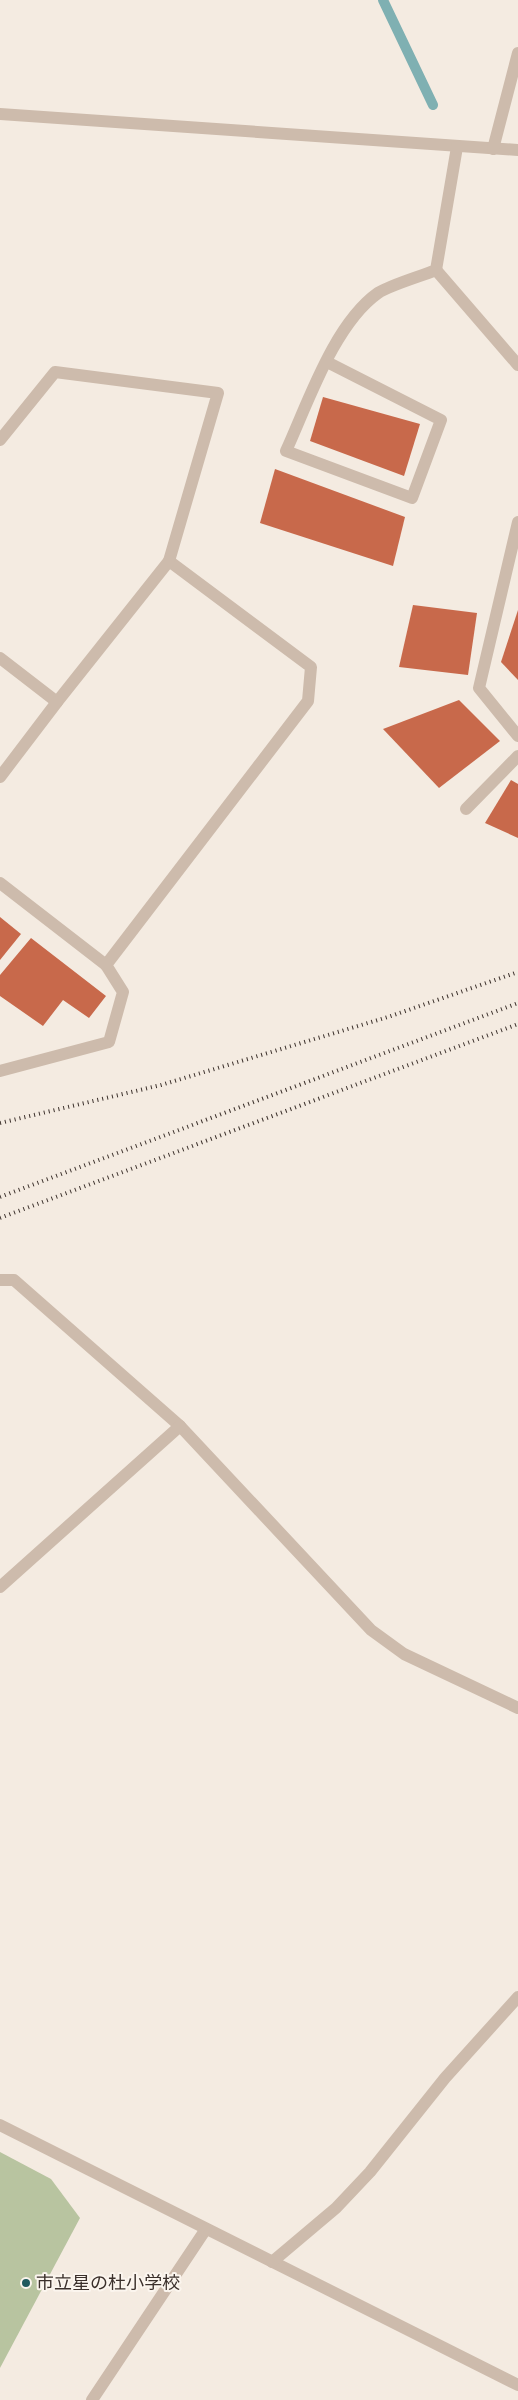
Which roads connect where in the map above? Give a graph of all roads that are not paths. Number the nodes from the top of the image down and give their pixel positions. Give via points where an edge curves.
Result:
1 (518, 53) edge
2 (0, 114) edge
3 (457, 146) junction
4 (493, 149) junction
5 (518, 150) edge
6 (436, 270) junction
7 (326, 362) junction
8 (518, 365) edge
9 (0, 440) edge
10 (518, 522) edge
11 (169, 561) junction
12 (0, 658) edge
13 (57, 702) junction
14 (518, 736) edge
15 (518, 756) edge
16 (0, 777) edge
17 (466, 809) dead end
18 (0, 883) edge
19 (106, 965) junction
20 (0, 1071) edge
21 (0, 1280) edge
22 (180, 1426) junction
23 (0, 1587) edge
24 (518, 1708) edge
25 (518, 1997) edge
26 (0, 2125) edge
27 (206, 2230) junction
28 (272, 2262) junction
29 (518, 2385) edge
30 (92, 2400) edge

1 - 4 street
2 - 3 street
3 - 4 street
3 - 6 street
4 - 5 street
6 - 7 street via 379,293 345,326
6 - 8 street
7 - 7 street via 286,452 412,498 441,420
9 - 11 street via 55,372 218,393
10 - 14 street via 479,688
11 - 13 street
11 - 19 street via 311,667 308,700
12 - 13 street
13 - 16 street
15 - 17 street
18 - 19 street
19 - 20 street via 124,992 109,1042
21 - 22 street via 14,1280
22 - 23 street
22 - 24 street via 371,1630 404,1654
25 - 28 street via 445,2078 370,2172 336,2208
26 - 27 street
27 - 28 street
27 - 30 street
28 - 29 street

